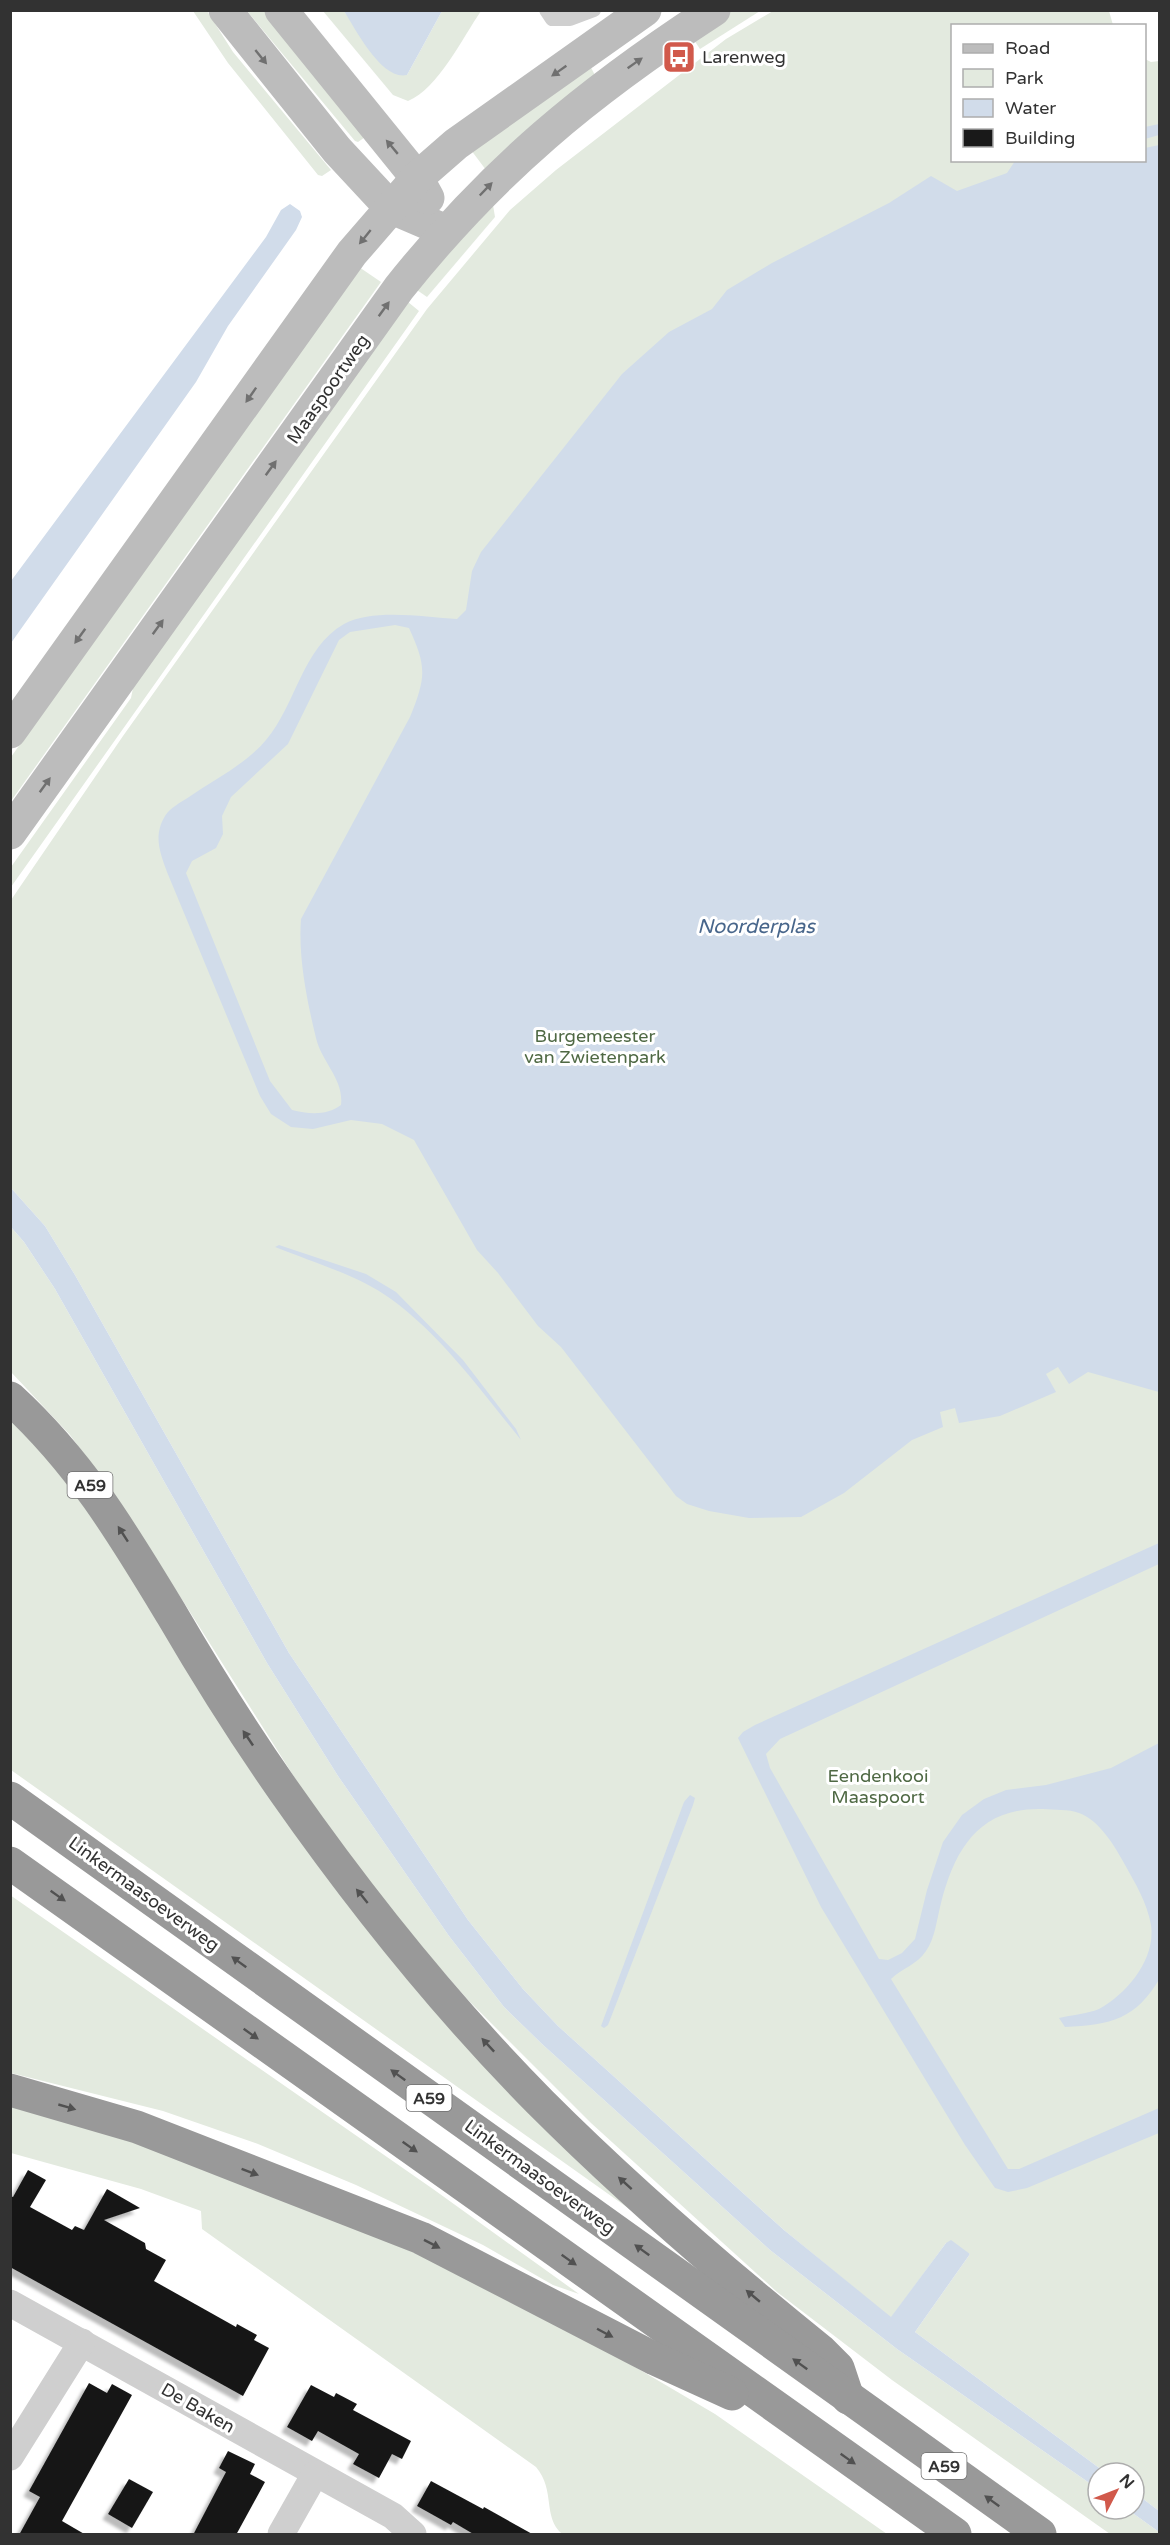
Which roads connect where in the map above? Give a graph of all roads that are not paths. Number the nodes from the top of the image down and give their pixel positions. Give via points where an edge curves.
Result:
1 (225, 10) edge
2 (281, 10) edge
3 (546, 10) edge
4 (594, 10) edge
5 (645, 10) edge
6 (714, 10) edge
7 (417, 178) junction
8 (390, 207) junction
9 (446, 231) junction
10 (10, 732) edge
11 (10, 833) edge
12 (10, 1398) edge
13 (10, 1798) edge
14 (10, 1863) edge
15 (10, 2090) edge
16 (10, 2303) edge
17 (82, 2342) junction
18 (848, 2398) junction
19 (801, 2425) junction
20 (10, 2457) edge
21 (315, 2474) junction
22 (281, 2535) edge
23 (413, 2535) edge
24 (955, 2535) edge
25 (1040, 2535) edge

1 -> 8 main road via 337,150
7 -> 2 main road
3 - 4 lane via 552,19 570,19
5 -> 7 main road via 471,133
9 -> 6 main road, Maaspoortweg via 488,185 570,111
7 - 8 main road
7 - 9 main road
8 - 9 main road
8 -> 10 main road via 352,254
11 -> 9 main road, Maaspoortweg via 399,288
18 -> 12 highway, A59 via 838,2368 620,2180 539,2101 405,1950 320,1842 239,1725 90,1485
18 -> 13 highway, Linkermaasoeverweg / A59
14 -> 19 highway, A59
15 -> 19 highway, A59 via 137,2127 421,2238 654,2359
16 - 17 street, De Baken
17 - 20 street
17 - 21 street, De Baken
25 -> 18 highway, Linkermaasoeverweg / A59
19 -> 24 highway, A59
21 - 22 street
21 - 23 street, De Baken via 393,2516

